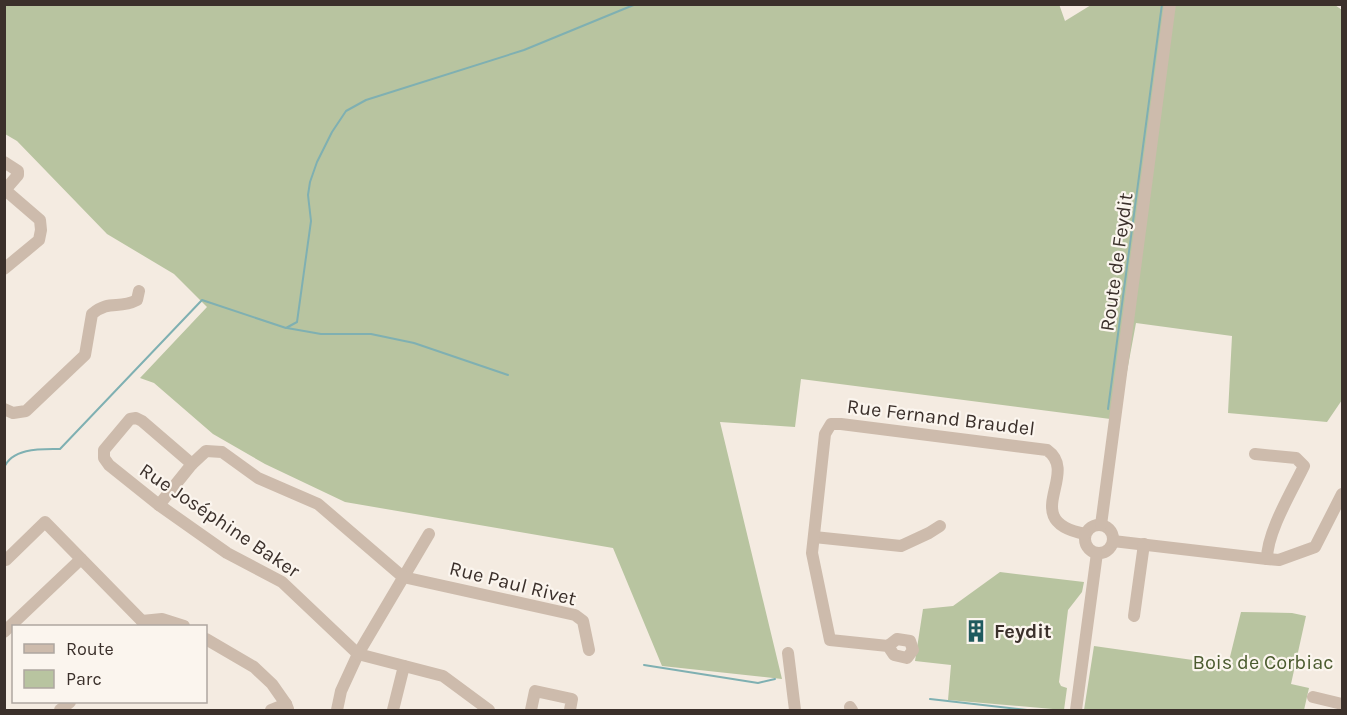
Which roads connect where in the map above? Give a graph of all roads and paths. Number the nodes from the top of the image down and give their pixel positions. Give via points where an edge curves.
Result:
1 (1170, 4) edge
2 (4, 162) edge
3 (5, 190) edge
4 (4, 269) edge
5 (139, 291) dead end
6 (4, 409) edge
7 (1256, 453) dead end
8 (192, 464) junction
9 (1342, 494) edge
10 (159, 505) junction
11 (1101, 525) junction
12 (940, 526) dead end
13 (429, 534) dead end
14 (1085, 534) junction
15 (814, 537) junction
16 (1113, 541) junction
17 (1144, 544) junction
18 (1097, 553) junction
19 (81, 559) junction
20 (6, 560) edge
21 (1267, 560) junction
22 (403, 577) junction
23 (1134, 616) dead end
24 (142, 624) edge
25 (178, 625) edge
26 (4, 632) edge
27 (207, 640) edge
28 (888, 645) dead end
29 (589, 650) dead end
30 (788, 653) dead end
31 (358, 654) junction
32 (404, 666) junction
33 (1312, 697) dead end
34 (1342, 704) edge
35 (287, 707) edge
36 (271, 711) edge
37 (337, 711) edge
38 (393, 711) edge
39 (489, 711) edge
40 (531, 711) edge
41 (570, 711) edge
42 (795, 711) edge
43 (1076, 711) edge

1 - 11 street, Route de Feydit
2 - 3 street via 18,171
3 - 4 street via 40,220 41,230 39,240
5 - 6 street via 136,300 128,305 108,304 92,314 85,355 26,411 13,413
7 - 21 street via 1296,458 1304,466 1278,520
8 - 10 street
8 - 10 street, Rue Joséphine Baker via 136,418 130,419 104,450 109,465
8 - 22 street, Rue Joséphine Baker via 206,451 222,452 258,478 318,504
9 - 21 street via 1315,547 1279,560
10 - 31 street, Rue Joséphine Baker via 227,553 282,582
11 - 14 street
11 - 16 street via 1110,531
12 - 15 street via 901,546
13 - 22 street
14 - 15 street, Rue Fernand Braudel via 1060,526 1054,518 1052,507 1059,466 1055,455 1047,450 831,424 825,434
14 - 18 street via 1085,544
15 - 28 street, Rue Fernand Braudel via 812,554 830,640
16 - 17 street
16 - 18 street via 1108,550
17 - 21 street
17 - 23 street
18 - 43 street
19 - 20 street via 45,522
19 - 24 street
19 - 26 street
22 - 29 street, Rue Paul Rivet via 575,615 584,621
22 - 31 street
24 - 25 street via 162,619
27 - 35 street via 254,667 272,684
30 - 42 street
31 - 32 street
31 - 37 street via 341,691
32 - 38 street
32 - 39 street via 443,676
33 - 34 street
35 - 36 street
40 - 41 street via 535,691 572,699

